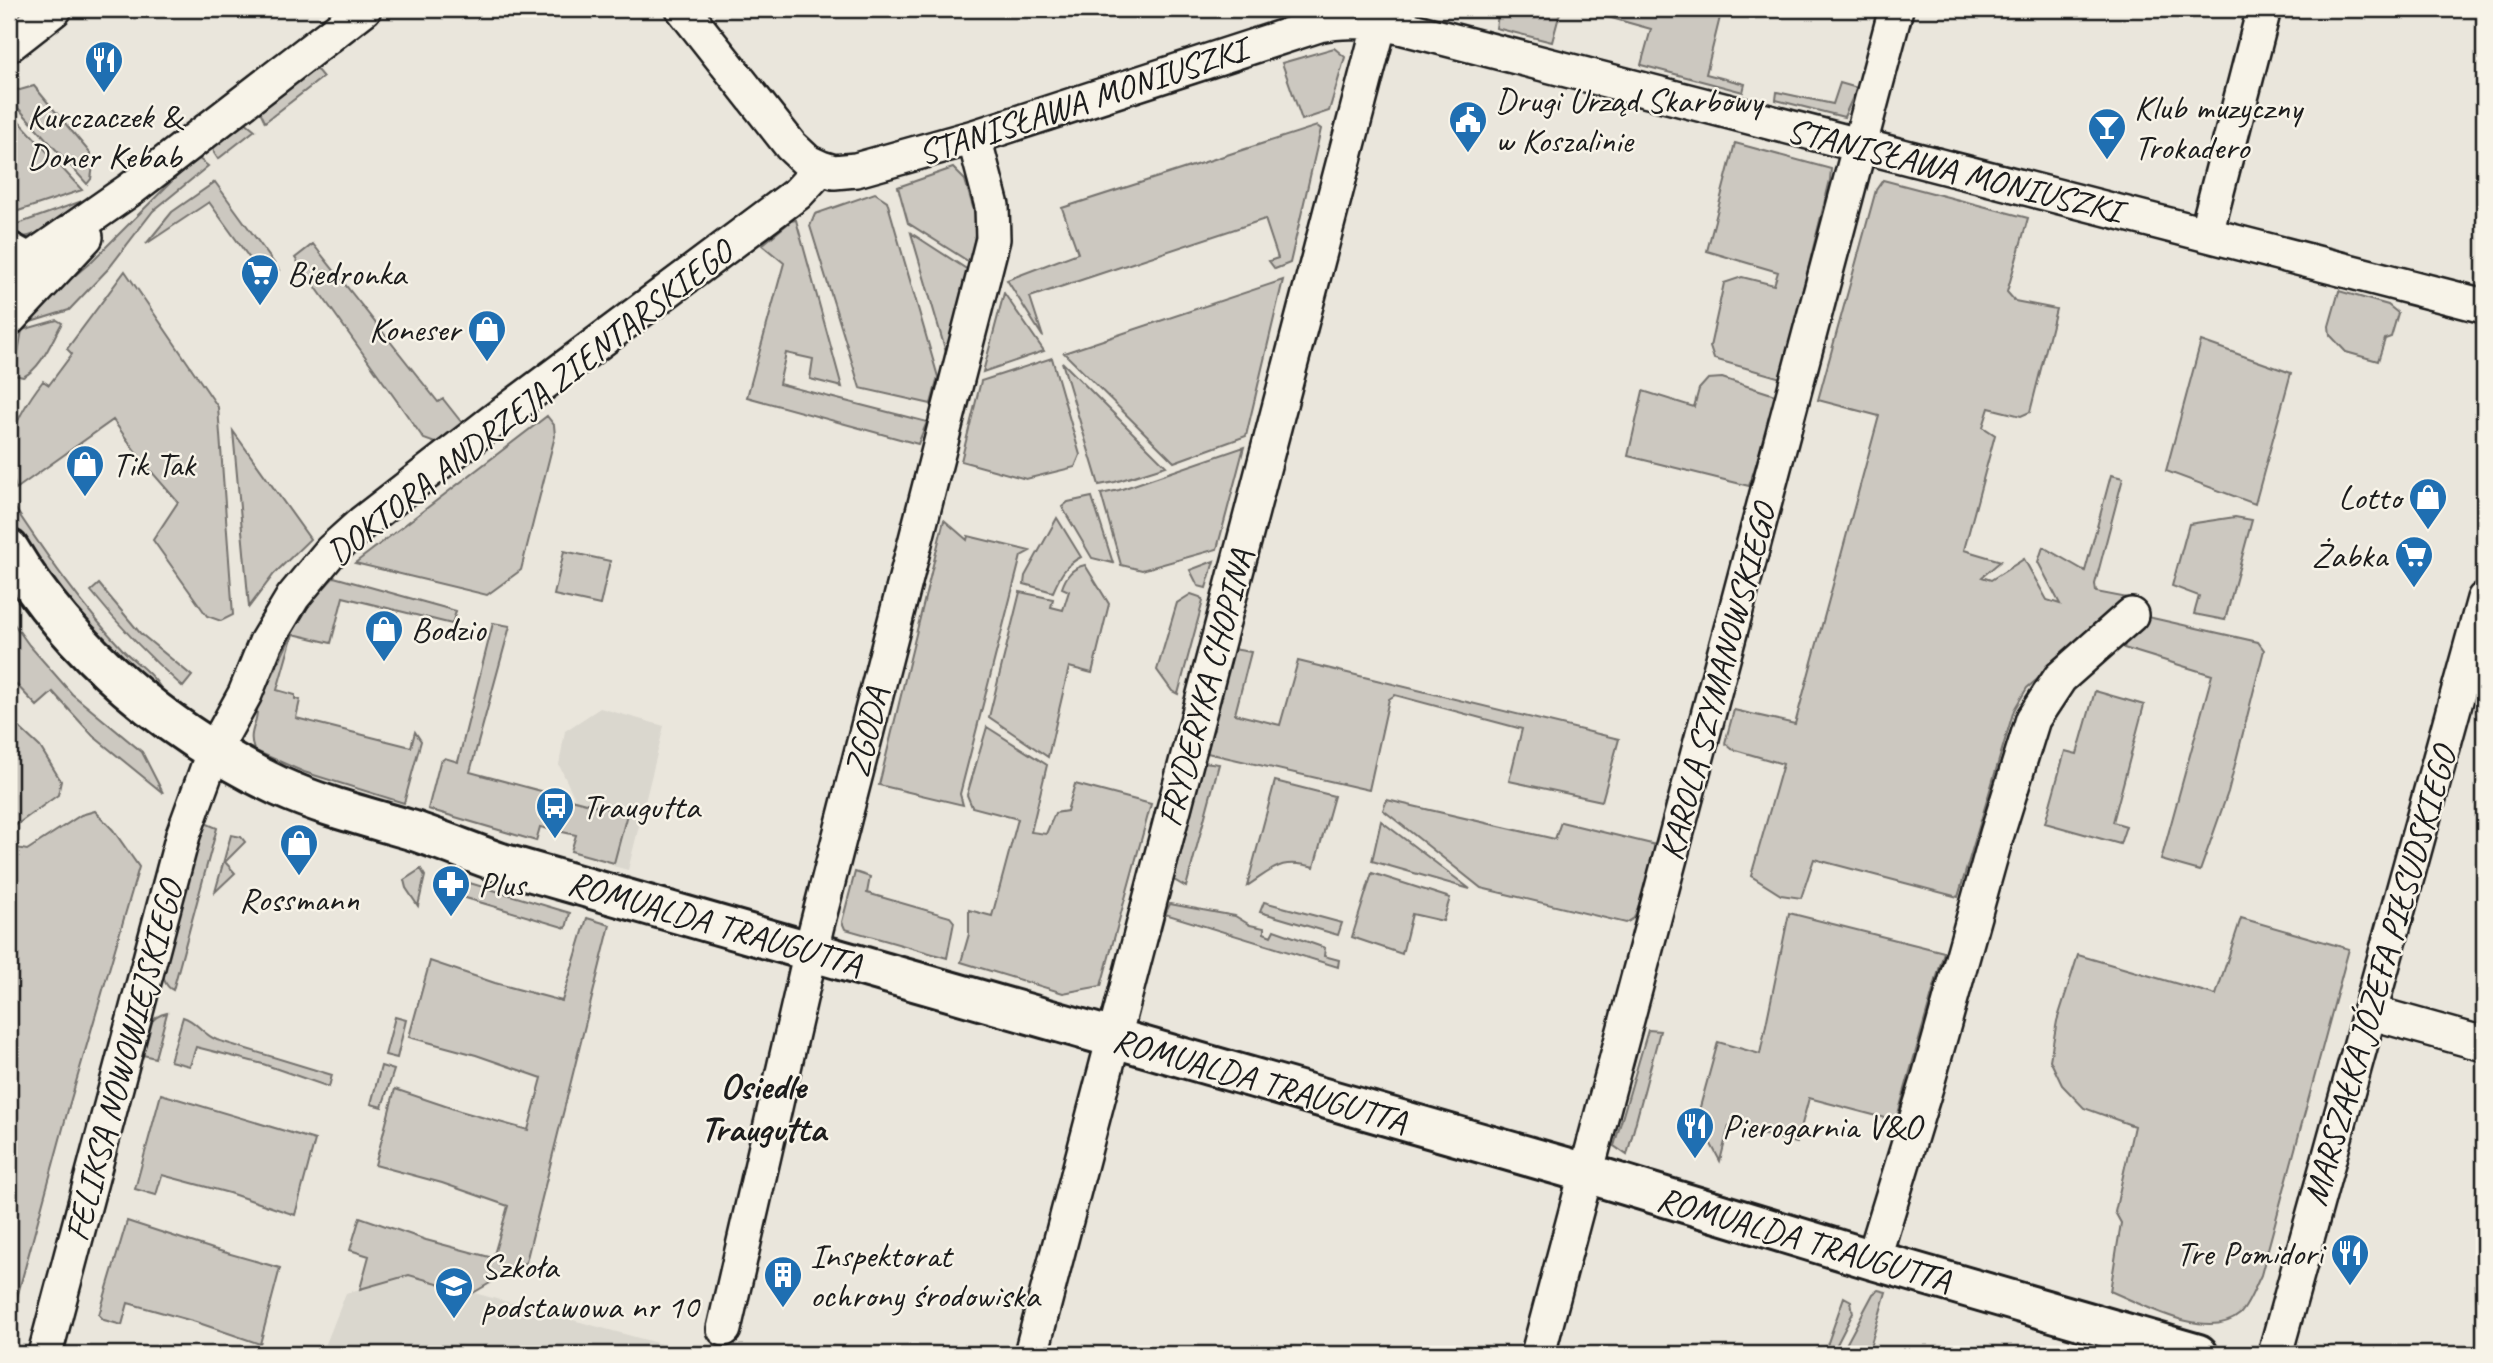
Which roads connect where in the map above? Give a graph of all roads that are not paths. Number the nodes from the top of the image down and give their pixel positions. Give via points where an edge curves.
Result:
1 (55, 9) edge
2 (364, 9) edge
3 (683, 9) edge
4 (1896, 9) edge
5 (2264, 9) edge
6 (1380, 23) junction
7 (9, 45) edge
8 (974, 137) junction
9 (1860, 146) junction
10 (821, 168) junction
11 (131, 189) junction
12 (2206, 234) junction
13 (15, 263) edge
14 (2484, 306) edge
15 (9, 320) edge
16 (9, 549) edge
17 (9, 583) edge
18 (2131, 615) dead end
19 (2482, 618) edge
20 (211, 760) junction
21 (811, 950) junction
22 (2369, 1012) junction
23 (1115, 1039) junction
24 (2484, 1044) edge
25 (1587, 1174) junction
26 (1873, 1260) junction
27 (724, 1329) dead end
28 (45, 1354) edge
29 (1031, 1354) edge
30 (1538, 1354) edge
31 (2198, 1354) edge
32 (2275, 1354) edge

1 - 7 street
2 - 11 street
3 - 10 street via 791,146
4 - 9 street, KAROLA SZYMANOWSKIEGO
5 - 12 street
6 - 8 street, STANISŁAWA MONIUSZKI via 1319,25
6 - 9 street, STANISŁAWA MONIUSZKI
6 - 23 street, FRYDERYKA CHOPINA
8 - 10 street, STANISŁAWA MONIUSZKI via 856,170
8 - 21 street, ZGODA via 992,206 993,239
9 - 12 street, STANISŁAWA MONIUSZKI
9 - 25 street, KAROLA SZYMANOWSKIEGO
10 - 20 street, DOKTORA ANDRZEJA ZIENTARSKIEGO via 798,193 492,422 331,551 293,597 266,642
11 - 13 street
11 - 15 street
12 - 14 street, STANISŁAWA MONIUSZKI
16 - 20 main road, ROMUALDA TRAUGUTTA via 48,605 106,669
17 - 20 main road, ROMUALDA TRAUGUTTA via 107,694 156,735
18 - 26 street via 2060,678 2034,719
19 - 22 street, MARSZAŁKA JÓZEFA PIŁSUDSKIEGO
20 - 21 main road, ROMUALDA TRAUGUTTA via 234,783 278,798 324,804 500,863
20 - 28 street, FELIKSA NOWOWIEJSKIEGO via 183,835
21 - 23 main road, ROMUALDA TRAUGUTTA
21 - 27 street, ZGODA
22 - 24 street
22 - 32 street, MARSZAŁKA JÓZEFA PIŁSUDSKIEGO
23 - 25 main road, ROMUALDA TRAUGUTTA
23 - 29 street, FRYDERYKA CHOPINA
25 - 26 main road, ROMUALDA TRAUGUTTA
25 - 30 street, KAROLA SZYMANOWSKIEGO
26 - 31 main road, ROMUALDA TRAUGUTTA

